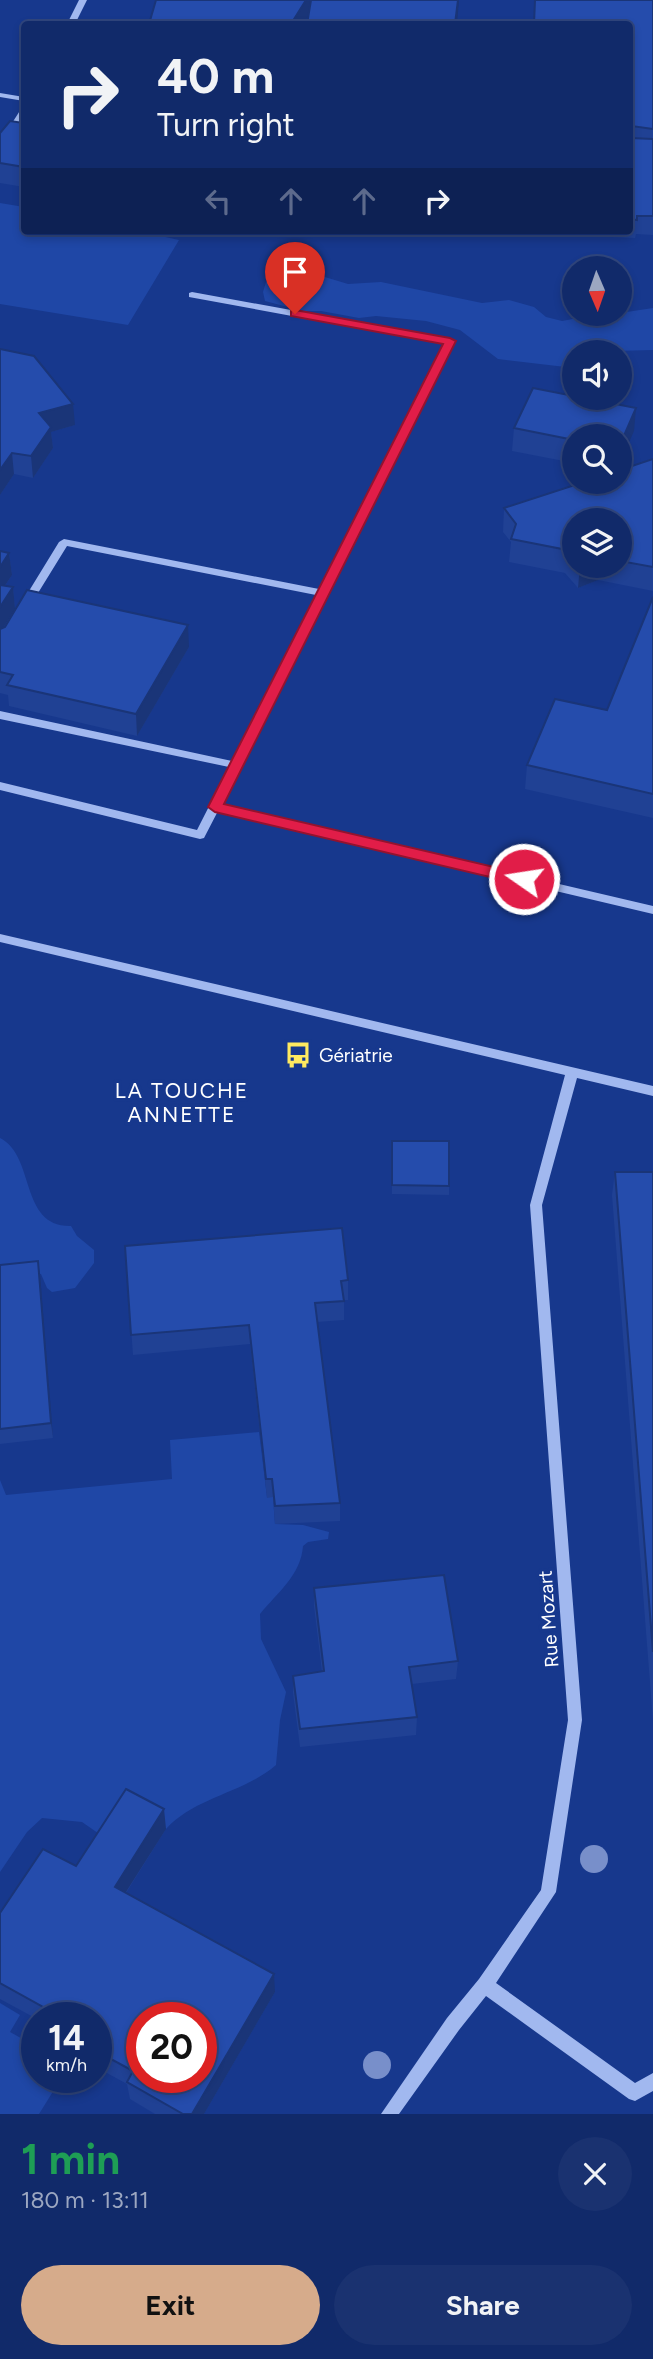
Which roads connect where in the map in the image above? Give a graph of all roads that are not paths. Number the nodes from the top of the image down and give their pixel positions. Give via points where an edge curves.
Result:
1 (83, 0) edge
2 (72, 21) edge
3 (0, 95) edge
4 (21, 98) edge
5 (21, 116) edge
6 (0, 149) edge
7 (192, 295) dead end
8 (322, 593) junction
9 (22, 612) edge
10 (0, 715) edge
11 (236, 765) junction
12 (0, 786) edge
13 (215, 807) junction
14 (653, 910) edge
15 (0, 939) edge
16 (572, 1073) junction
17 (653, 1091) edge
18 (485, 1985) junction
19 (653, 2081) edge
20 (389, 2114) edge

1 - 2 street
3 - 4 street
5 - 6 lane
7 - 8 street via 450,341
8 - 9 street via 64,542
8 - 11 street
10 - 11 street
11 - 13 street
12 - 13 street via 200,835
13 - 14 street
15 - 16 street
16 - 17 street
16 - 18 street, Rue Mozart via 536,1206 575,1720 548,1892
18 - 19 street via 635,2093
18 - 20 street, Rue Mozart

